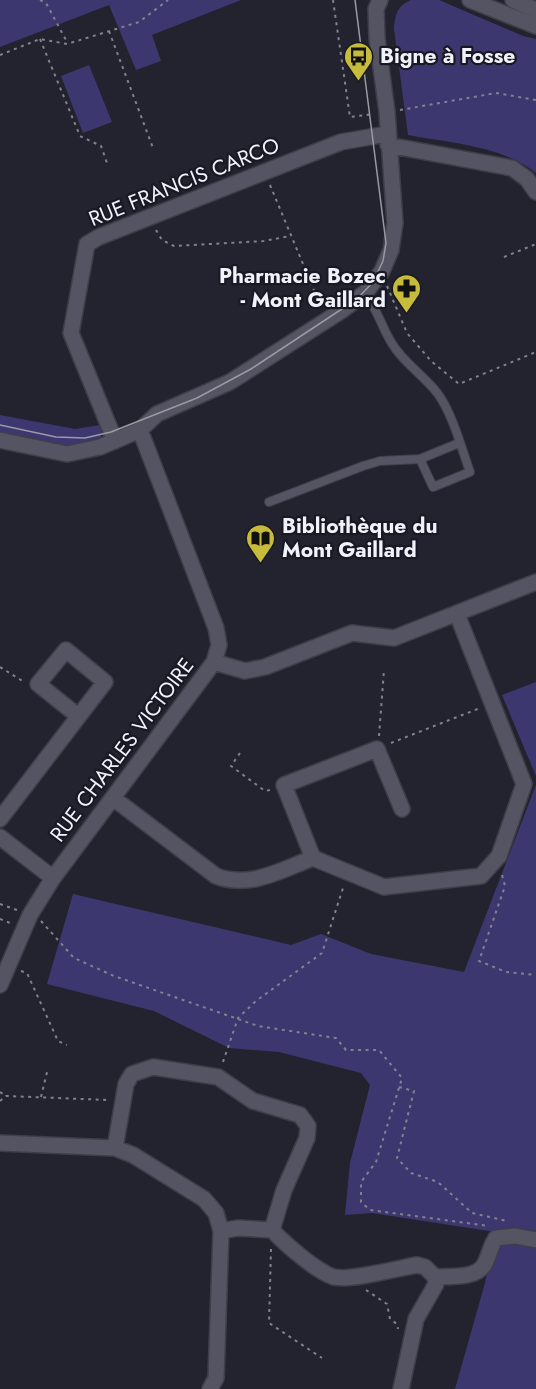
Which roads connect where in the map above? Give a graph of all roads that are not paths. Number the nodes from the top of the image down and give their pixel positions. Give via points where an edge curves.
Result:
1 (380, 0) edge
2 (470, 0) edge
3 (513, 0) edge
4 (536, 10) edge
5 (536, 26) edge
6 (388, 139) junction
7 (536, 192) edge
8 (364, 293) junction
9 (140, 430) junction
10 (0, 440) edge
11 (115, 441) junction
12 (459, 443) junction
13 (420, 459) junction
14 (269, 502) dead end
15 (536, 582) edge
16 (457, 614) junction
17 (214, 662) junction
18 (78, 716) junction
19 (113, 798) junction
20 (402, 809) dead end
21 (0, 819) edge
22 (0, 837) edge
23 (313, 858) junction
24 (53, 878) junction
25 (0, 985) edge
26 (0, 1143) edge
27 (115, 1148) junction
28 (272, 1230) junction
29 (222, 1231) junction
30 (536, 1240) edge
31 (435, 1277) junction
32 (211, 1389) edge
33 (401, 1389) edge

1 - 6 street via 376,9 377,38
2 - 5 street
3 - 4 street
6 - 7 street, RUE FRANCIS CARCO via 512,168
6 - 8 street via 395,223 391,250 382,271
6 - 11 street, RUE FRANCIS CARCO via 356,138 264,171 87,244 71,333
8 - 9 street via 230,381 157,414
8 - 12 lane via 403,359 443,402
9 - 11 street
9 - 17 street, RUE CHARLES VICTOIRE via 216,628 219,645
10 - 11 street via 67,454
12 - 13 lane
12 - 13 lane via 470,472 433,487
13 - 14 lane via 380,461
15 - 16 street
16 - 17 street via 394,638 352,633 245,671
16 - 23 street via 524,784 499,856 481,876 384,887
17 - 19 street, RUE CHARLES VICTOIRE
18 - 18 street via 105,682 66,650 38,684
18 - 21 street
19 - 23 street via 216,876 233,882 252,881
19 - 24 street, RUE CHARLES VICTOIRE
20 - 23 street via 377,748 284,785
22 - 24 street
24 - 25 street, RUE CHARLES VICTOIRE via 30,915
26 - 27 street
27 - 28 street via 126,1084 132,1074 153,1067 218,1077 253,1101 300,1115 308,1126 307,1138 284,1190
27 - 29 street via 204,1199 216,1213
28 - 29 street
28 - 31 street via 287,1246 334,1277 417,1265
29 - 32 street via 216,1378
30 - 31 street via 515,1230 496,1238 479,1271
31 - 33 street via 436,1284 416,1319

